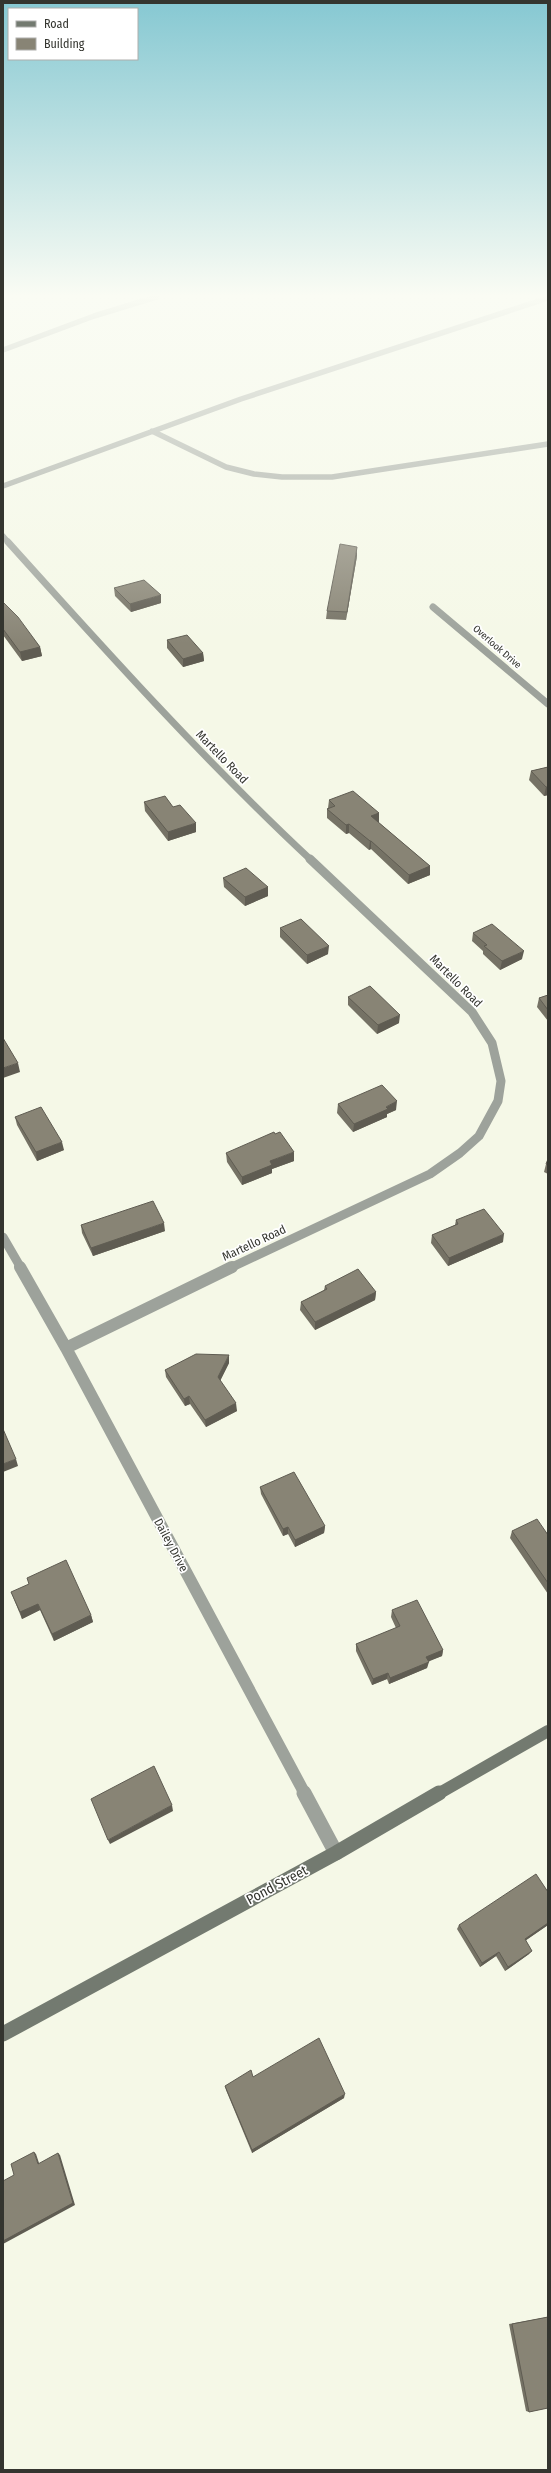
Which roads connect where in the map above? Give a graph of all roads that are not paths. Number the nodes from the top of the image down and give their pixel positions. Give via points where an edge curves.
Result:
1 (203, 412) edge
2 (152, 431) junction
3 (548, 444) edge
4 (3, 486) edge
5 (3, 536) edge
6 (433, 606) dead end
7 (548, 704) edge
8 (3, 1237) edge
9 (66, 1348) junction
10 (548, 1731) edge
11 (336, 1853) junction
12 (3, 2034) edge

1 - 2 street
2 - 3 street via 226,467 282,477 332,477
2 - 4 street
5 - 9 street, Martello Road via 128,676 262,814 472,1012 492,1043 502,1082 498,1101 479,1136 460,1154 430,1174 209,1277
6 - 7 street, Overlook Drive
8 - 9 street, Dailey Drive
9 - 11 street, Dailey Drive
10 - 11 main road, Pond Street
11 - 12 main road, Pond Street

